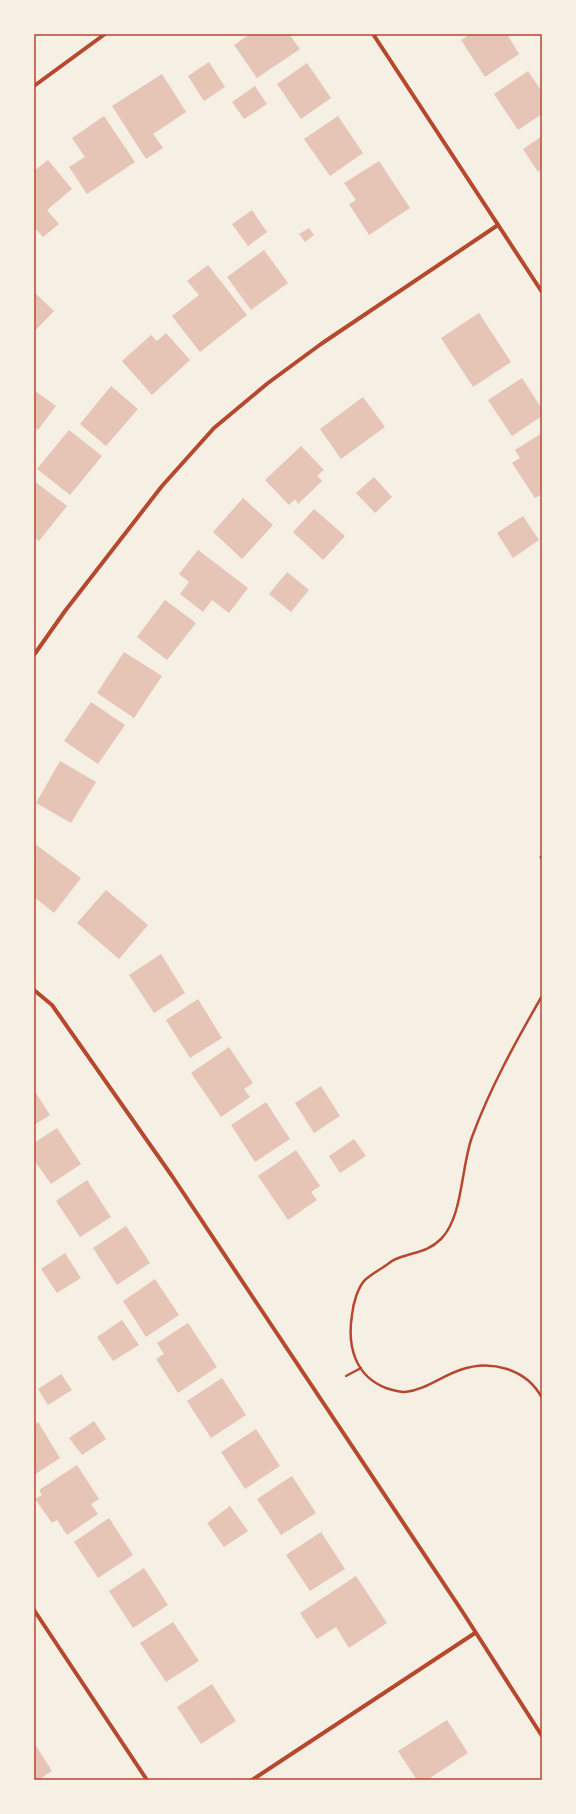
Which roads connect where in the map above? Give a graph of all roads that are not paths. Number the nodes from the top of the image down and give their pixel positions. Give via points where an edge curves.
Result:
1 (105, 34) edge
2 (373, 34) edge
3 (34, 86) edge
4 (498, 225) junction
5 (542, 292) edge
6 (34, 655) edge
7 (34, 990) edge
8 (34, 1610) edge
9 (475, 1633) junction
10 (542, 1736) edge
11 (148, 1780) edge
12 (252, 1780) edge

1 - 3 street
2 - 4 street
4 - 5 street
4 - 6 street via 321,344 268,383 214,428 162,486
7 - 9 street via 52,1005 172,1176
8 - 11 street
9 - 10 street
9 - 12 street

